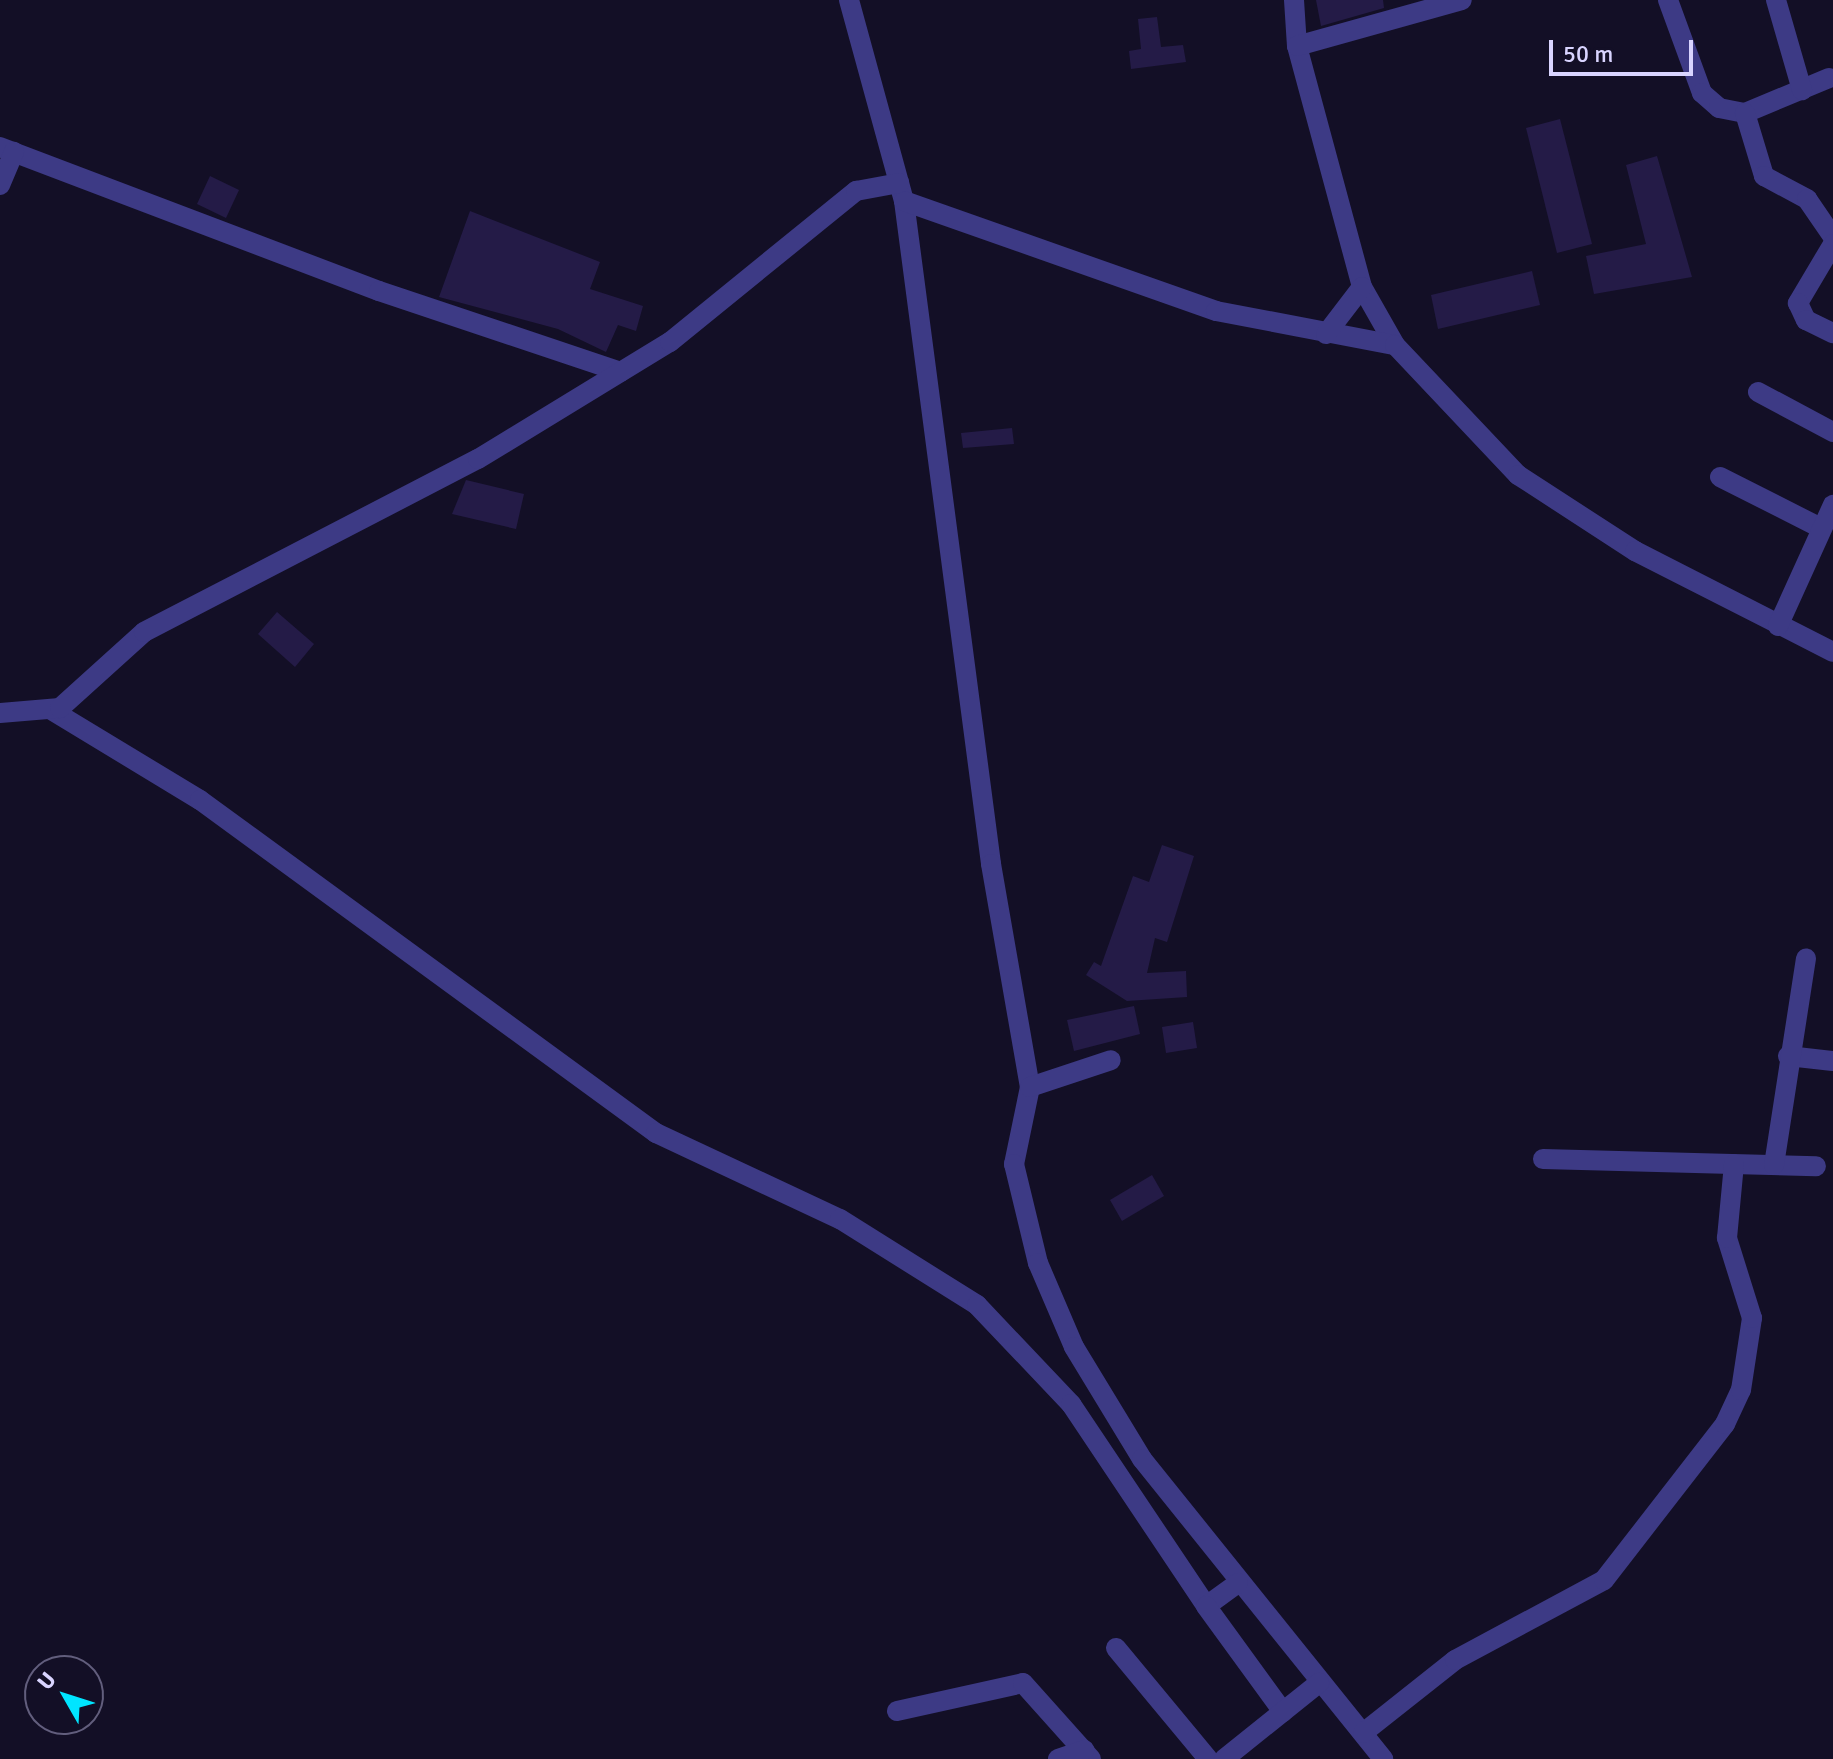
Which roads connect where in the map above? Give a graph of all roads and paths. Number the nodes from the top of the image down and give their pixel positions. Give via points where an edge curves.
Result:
1 (849, 0) edge
2 (1294, 0) edge
3 (1462, 0) edge
4 (1668, 0) edge
5 (1776, 0) edge
6 (1297, 46) junction
7 (1829, 78) dead end
8 (1802, 90) junction
9 (1745, 113) junction
10 (7, 150) edge
11 (0, 185) edge
12 (901, 192) junction
13 (1833, 237) edge
14 (1833, 244) edge
15 (1362, 287) junction
16 (1833, 333) edge
17 (1326, 334) junction
18 (1395, 345) junction
19 (621, 372) junction
20 (1758, 392) dead end
21 (1833, 432) edge
22 (1720, 477) dead end
23 (1833, 505) edge
24 (1821, 528) junction
25 (1778, 626) junction
26 (1833, 652) edge
27 (53, 711) junction
28 (0, 713) edge
29 (1806, 958) dead end
30 (1788, 1056) junction
31 (1111, 1060) dead end
32 (1833, 1061) edge
33 (1030, 1087) junction
34 (1543, 1159) dead end
35 (1734, 1164) junction
36 (1774, 1165) junction
37 (1816, 1166) dead end
38 (1238, 1583) junction
39 (1206, 1606) junction
40 (1116, 1648) dead end
41 (1319, 1683) junction
42 (897, 1711) dead end
43 (1283, 1712) junction
44 (1363, 1733) junction
45 (1088, 1755) edge
46 (1058, 1759) edge
47 (1208, 1759) edge
48 (1224, 1759) edge
49 (1383, 1759) edge

1 - 12 street
2 - 6 street
3 - 6 street
4 - 9 street via 1702,93 1719,108
5 - 8 street
6 - 15 street
7 - 8 street
8 - 9 street
9 - 13 street via 1764,176 1807,199
10 - 11 street
10 - 19 street via 379,291
12 - 17 street via 1216,311
12 - 19 street via 856,191 691,327
12 - 33 street via 991,864
14 - 16 street via 1798,303 1806,320
15 - 17 street
15 - 18 street
17 - 18 street
18 - 25 street via 1518,475 1635,551
19 - 27 street via 362,524 160,623
20 - 21 street
22 - 24 street
23 - 24 street
24 - 25 street
25 - 26 street
27 - 28 street
27 - 39 street via 200,800 656,1133 840,1219 977,1305 1071,1404
29 - 30 street
30 - 32 street
30 - 36 street
31 - 33 street
33 - 38 street via 1014,1164 1046,1288 1142,1459
34 - 35 street
35 - 36 street
35 - 44 street via 1727,1238 1752,1318 1741,1390 1725,1424 1604,1580 1455,1660
36 - 37 street
38 - 39 street
38 - 41 street
39 - 43 street
40 - 47 street
41 - 43 street
41 - 44 street
42 - 45 street via 1023,1683
43 - 48 street
44 - 49 street
45 - 46 street

